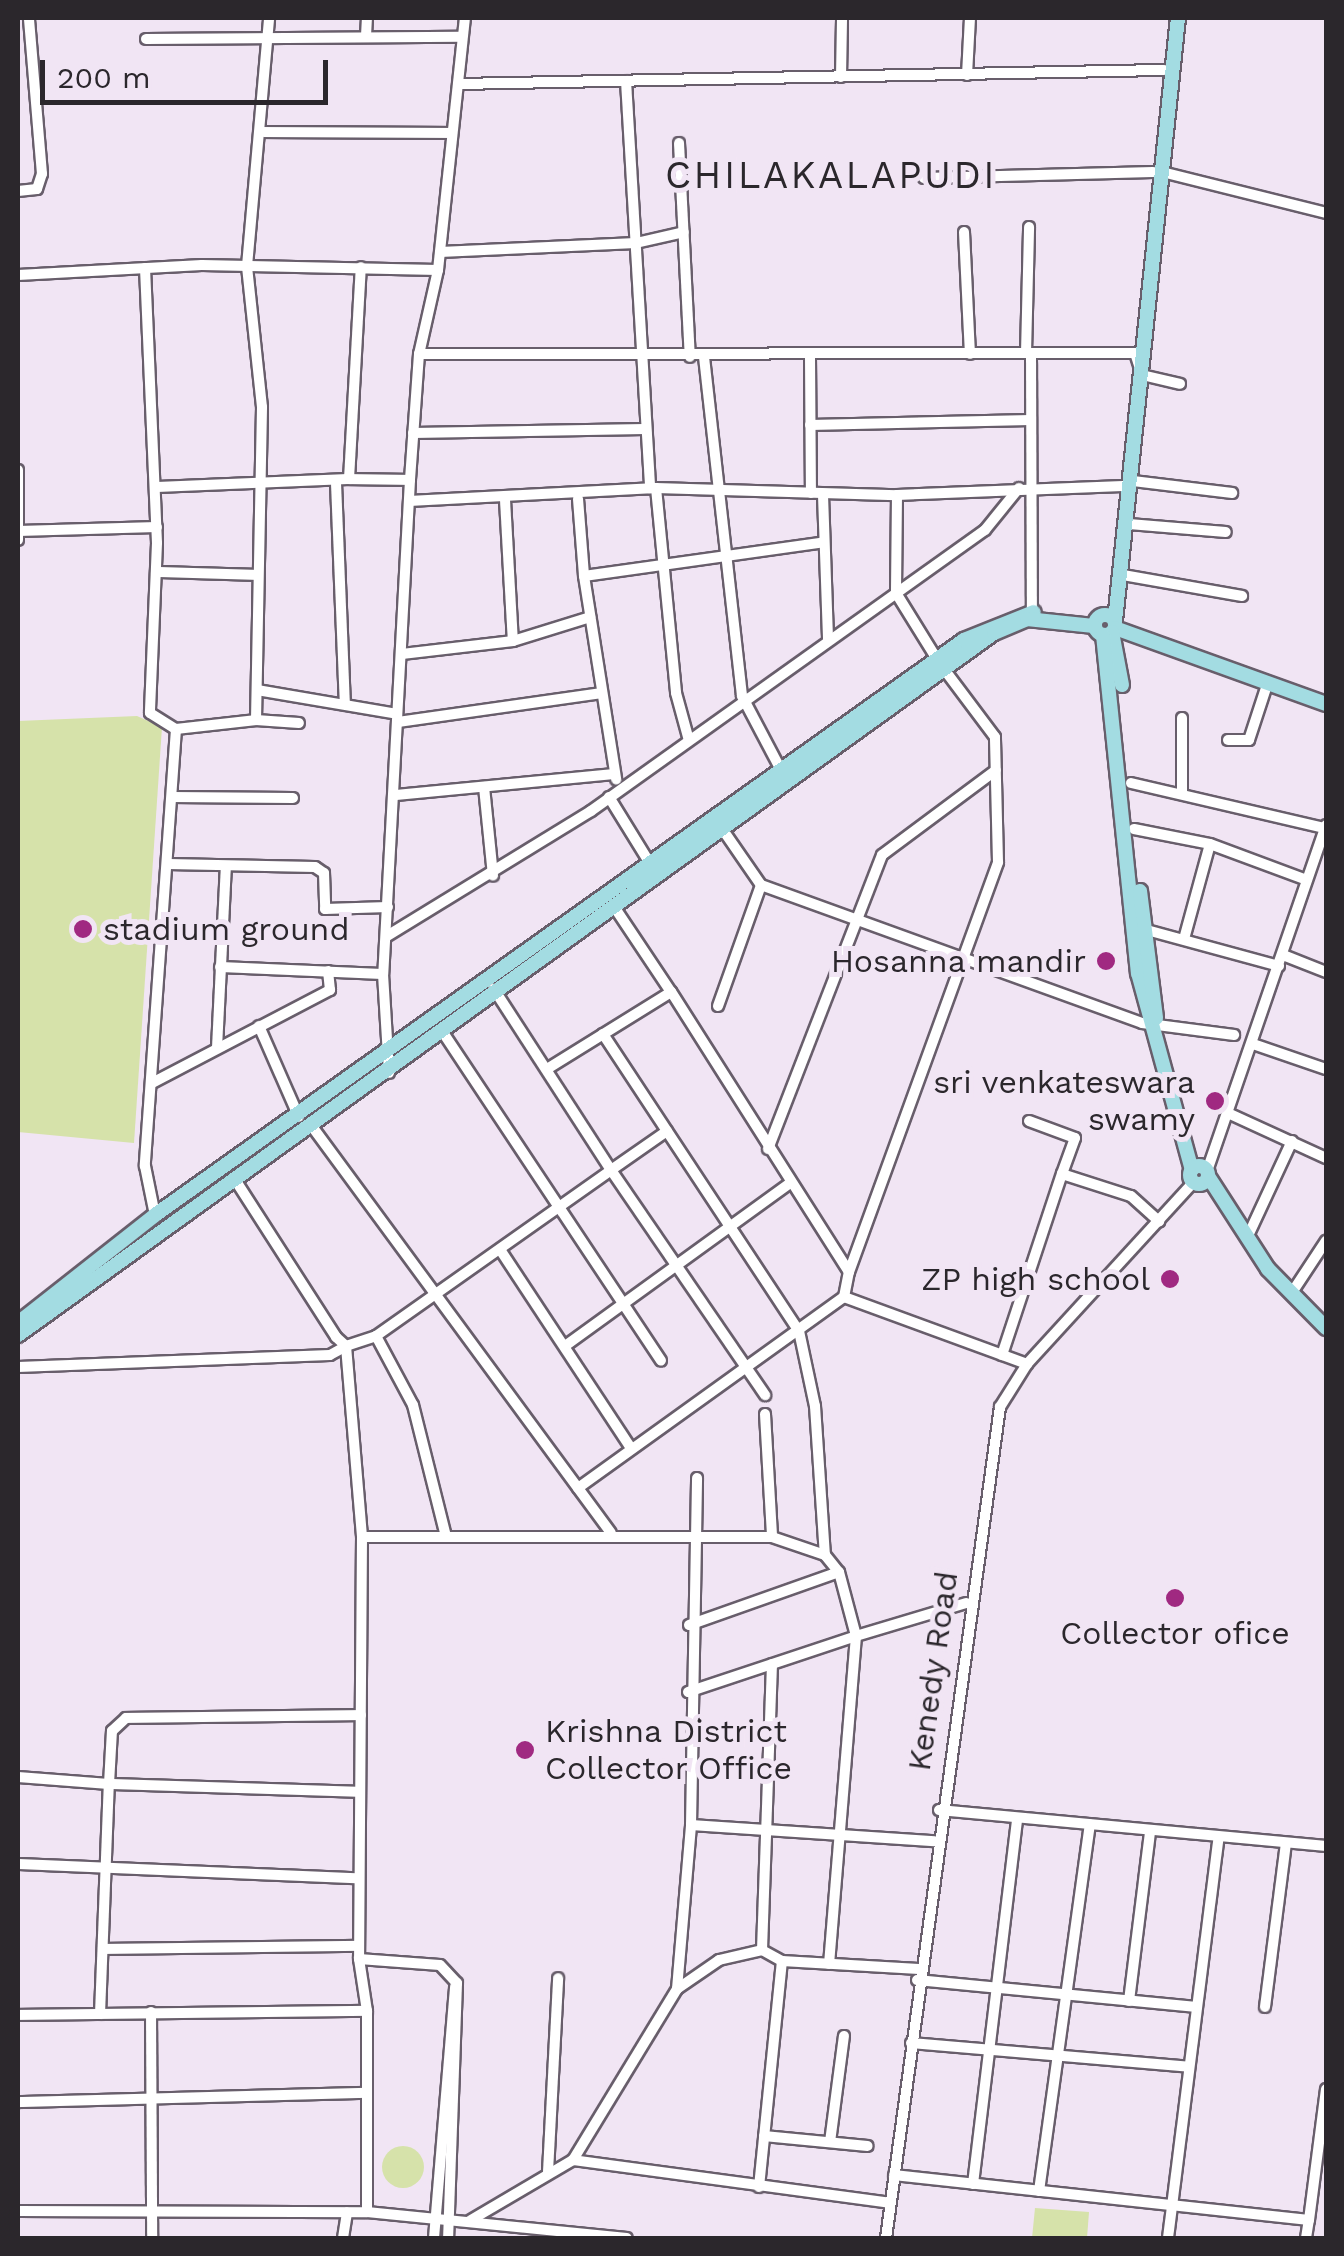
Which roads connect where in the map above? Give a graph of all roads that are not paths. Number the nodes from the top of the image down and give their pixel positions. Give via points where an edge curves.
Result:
1 (29, 18) edge
2 (269, 18) edge
3 (366, 18) edge
4 (464, 18) edge
5 (842, 18) edge
6 (970, 18) edge
7 (1169, 18) edge
8 (1178, 18) edge
9 (366, 36) junction
10 (270, 38) junction
11 (462, 38) junction
12 (146, 40) dead end
13 (1164, 70) junction
14 (967, 75) junction
15 (841, 77) junction
16 (626, 81) junction
17 (458, 84) junction
18 (264, 132) junction
19 (452, 133) junction
20 (678, 143) dead end
21 (1157, 172) junction
22 (924, 178) dead end
23 (18, 191) edge
24 (1326, 213) edge
25 (1029, 227) dead end
26 (684, 232) junction
27 (964, 232) dead end
28 (636, 244) junction
29 (440, 252) junction
30 (247, 266) junction
31 (145, 268) junction
32 (360, 268) junction
33 (438, 270) junction
34 (18, 275) edge
35 (1029, 353) junction
36 (1135, 353) junction
37 (419, 354) junction
38 (970, 354) junction
39 (640, 355) junction
40 (690, 357) junction
41 (704, 357) junction
42 (810, 357) junction
43 (1142, 375) junction
44 (1180, 384) dead end
45 (1031, 420) junction
46 (810, 425) junction
47 (646, 429) junction
48 (413, 433) junction
49 (18, 470) edge
50 (349, 479) junction
51 (410, 480) junction
52 (261, 482) junction
53 (336, 483) junction
54 (1128, 484) junction
55 (1035, 487) junction
56 (156, 488) junction
57 (653, 488) junction
58 (1019, 488) junction
59 (717, 490) junction
60 (1232, 493) dead end
61 (816, 494) junction
62 (897, 495) junction
63 (18, 498) edge
64 (578, 499) junction
65 (410, 500) junction
66 (506, 500) junction
67 (1129, 524) junction
68 (156, 527) junction
69 (18, 531) edge
70 (1226, 532) dead end
71 (18, 540) edge
72 (820, 543) junction
73 (730, 552) junction
74 (659, 563) junction
75 (156, 572) junction
76 (255, 575) junction
77 (584, 576) junction
78 (1123, 576) junction
79 (896, 593) junction
80 (1242, 596) dead end
81 (1032, 612) junction
82 (590, 617) junction
83 (1106, 626) junction
84 (828, 640) junction
85 (514, 641) junction
86 (402, 654) junction
87 (940, 664) junction
88 (1267, 685) junction
89 (256, 690) junction
90 (602, 693) junction
91 (742, 696) junction
92 (344, 703) junction
93 (1326, 704) edge
94 (398, 718) junction
95 (1182, 718) dead end
96 (256, 720) junction
97 (299, 723) dead end
98 (176, 730) junction
99 (688, 737) junction
100 (1228, 740) dead end
101 (996, 770) junction
102 (782, 772) junction
103 (614, 774) junction
104 (1131, 783) junction
105 (484, 787) junction
106 (620, 788) junction
107 (1182, 791) junction
108 (396, 795) junction
109 (172, 797) junction
110 (610, 797) junction
111 (293, 798) dead end
112 (1326, 826) edge
113 (723, 830) junction
114 (1134, 830) junction
115 (1210, 844) junction
116 (168, 864) junction
117 (651, 865) junction
118 (226, 866) junction
119 (493, 876) junction
120 (1307, 880) junction
121 (761, 885) junction
122 (388, 907) junction
123 (615, 908) junction
124 (857, 919) junction
125 (1144, 929) junction
126 (387, 936) junction
127 (1184, 939) junction
128 (962, 959) junction
129 (1281, 960) junction
130 (220, 966) junction
131 (328, 971) junction
132 (1326, 972) edge
133 (383, 974) junction
134 (494, 989) junction
135 (672, 992) junction
136 (718, 1006) dead end
137 (1152, 1021) junction
138 (259, 1026) junction
139 (444, 1034) junction
140 (603, 1034) junction
141 (1234, 1035) dead end
142 (1253, 1044) junction
143 (217, 1048) junction
144 (386, 1067) junction
145 (1326, 1069) edge
146 (547, 1070) junction
147 (152, 1083) junction
148 (1230, 1114) junction
149 (1029, 1121) dead end
150 (305, 1122) junction
151 (667, 1132) junction
152 (1292, 1141) junction
153 (768, 1148) junction
154 (1326, 1158) edge
155 (611, 1170) junction
156 (1200, 1173) junction
157 (1062, 1174) junction
158 (234, 1178) junction
159 (790, 1183) junction
160 (561, 1211) junction
161 (154, 1215) junction
162 (1159, 1221) junction
163 (730, 1227) junction
164 (1247, 1238) junction
165 (1326, 1241) edge
166 (501, 1251) junction
167 (684, 1268) junction
168 (849, 1272) junction
169 (1291, 1294) junction
170 (429, 1295) junction
171 (844, 1297) junction
172 (624, 1306) junction
173 (18, 1323) edge
174 (1326, 1328) edge
175 (799, 1331) junction
176 (18, 1334) edge
177 (376, 1336) junction
178 (346, 1346) junction
179 (565, 1346) junction
180 (1002, 1355) junction
181 (660, 1360) dead end
182 (1027, 1364) junction
183 (18, 1367) edge
184 (752, 1367) junction
185 (766, 1395) dead end
186 (765, 1414) dead end
187 (630, 1447) junction
188 (696, 1478) dead end
189 (578, 1488) junction
190 (611, 1534) junction
191 (446, 1536) junction
192 (362, 1537) junction
193 (772, 1537) junction
194 (691, 1542) junction
195 (825, 1556) junction
196 (840, 1572) junction
197 (966, 1603) junction
198 (689, 1625) junction
199 (856, 1636) junction
200 (772, 1664) junction
201 (688, 1692) junction
202 (361, 1715) junction
203 (18, 1777) edge
204 (109, 1784) junction
205 (360, 1792) junction
206 (939, 1810) junction
207 (1018, 1820) junction
208 (1090, 1824) junction
209 (690, 1825) junction
210 (764, 1827) junction
211 (1150, 1833) junction
212 (840, 1836) junction
213 (1219, 1838) junction
214 (934, 1841) junction
215 (1286, 1844) junction
216 (1326, 1846) edge
217 (18, 1864) edge
218 (106, 1870) junction
219 (357, 1878) junction
220 (105, 1950) junction
221 (762, 1950) junction
222 (359, 1952) junction
223 (782, 1960) junction
224 (829, 1964) junction
225 (918, 1975) junction
226 (558, 1978) dead end
227 (457, 1983) junction
228 (678, 1990) junction
229 (998, 1990) junction
230 (1067, 1996) junction
231 (1129, 2001) junction
232 (1197, 2007) junction
233 (1265, 2007) dead end
234 (367, 2011) junction
235 (151, 2012) junction
236 (18, 2014) edge
237 (100, 2014) junction
238 (844, 2036) dead end
239 (911, 2044) junction
240 (989, 2049) junction
241 (1058, 2056) junction
242 (1189, 2067) junction
243 (1326, 2089) edge
244 (363, 2094) junction
245 (156, 2098) junction
246 (18, 2102) edge
247 (764, 2136) junction
248 (830, 2142) junction
249 (868, 2146) dead end
250 (573, 2160) junction
251 (548, 2172) junction
252 (894, 2175) junction
253 (1321, 2178) edge
254 (973, 2184) junction
255 (759, 2187) junction
256 (1039, 2191) junction
257 (890, 2203) junction
258 (1174, 2205) junction
259 (154, 2209) junction
260 (18, 2211) edge
261 (347, 2212) junction
262 (367, 2212) junction
263 (436, 2216) junction
264 (1309, 2220) junction
265 (470, 2221) junction
266 (449, 2223) junction
267 (497, 2224) junction
268 (152, 2238) edge
269 (343, 2238) edge
270 (434, 2238) edge
271 (448, 2238) edge
272 (495, 2238) edge
273 (628, 2238) edge
274 (886, 2238) edge
275 (1168, 2238) edge
276 (1306, 2238) edge

1 - 23 street via 42,174 36,189
2 - 10 street
3 - 9 street
4 - 11 street
5 - 15 street
6 - 14 street
7 - 13 main road
8 - 21 main road
9 - 10 street
9 - 11 street
10 - 12 street
10 - 18 street
11 - 17 street
13 - 14 street
13 - 21 main road
14 - 15 street
15 - 16 street
16 - 17 street
16 - 28 street
17 - 19 street
18 - 19 street
18 - 30 street
19 - 29 street
20 - 26 street
21 - 22 street
21 - 24 street
21 - 36 main road
21 - 43 main road
25 - 35 street
26 - 28 street
26 - 40 street
27 - 38 street
28 - 29 street
28 - 39 street
29 - 33 street
30 - 31 street
30 - 32 street
30 - 52 street
31 - 34 street
31 - 56 street
32 - 33 street
32 - 50 street
33 - 37 street
35 - 36 street
35 - 38 street
35 - 45 street
36 - 43 street
36 - 54 main road
37 - 39 street
37 - 48 street
38 - 42 street
39 - 40 street
39 - 47 street
40 - 41 street
41 - 42 street
41 - 59 street
42 - 46 street
43 - 44 street
43 - 54 main road
45 - 46 street
45 - 55 street
46 - 61 street
47 - 48 street
47 - 57 street
48 - 51 street
49 - 63 street
50 - 51 street
50 - 53 street
51 - 65 street
52 - 53 street
52 - 56 street
52 - 76 street
53 - 92 street
54 - 55 street
54 - 60 street
54 - 67 main road
54 - 83 main road
55 - 58 street
55 - 81 street
56 - 68 street
57 - 59 street
57 - 64 street
57 - 74 street
58 - 62 street
58 - 79 street via 994,523
59 - 61 street
59 - 73 street
61 - 62 street
61 - 72 street
62 - 79 street
63 - 69 street
64 - 66 street
64 - 77 street
65 - 66 street
65 - 86 street
66 - 85 street
67 - 70 street
67 - 78 main road
68 - 69 street
68 - 75 street
69 - 71 street
72 - 73 street
72 - 84 street
73 - 74 street
73 - 91 street
74 - 77 street
74 - 99 street
75 - 76 street
75 - 98 street via 150,712
76 - 89 street
77 - 82 street
78 - 80 street
78 - 83 main road
79 - 84 street
79 - 87 street
81 - 83 main road
81 - 87 main road
82 - 85 street
82 - 90 street
83 - 87 main road via 1027,619
83 - 88 main road
83 - 104 main road
83 - 137 main road
84 - 91 street
85 - 86 street
86 - 94 street
87 - 101 street via 987,718
87 - 102 main road
87 - 113 main road
88 - 93 main road
88 - 100 street via 1250,740
89 - 92 street
89 - 96 street
90 - 94 street
90 - 103 street
91 - 99 street
91 - 102 street
92 - 94 street
94 - 108 street
95 - 107 street
96 - 97 street
96 - 98 street
98 - 109 street
99 - 106 street
101 - 124 street via 882,855
101 - 128 street via 998,862
102 - 117 main road
103 - 105 street
103 - 106 street
104 - 107 street
104 - 114 main road
105 - 108 street
105 - 119 street
106 - 110 street
107 - 112 street
108 - 122 street
109 - 111 street
109 - 116 street
110 - 117 street
110 - 119 street
112 - 120 street, Kenedy Road
113 - 121 street
113 - 123 main road
114 - 115 street
114 - 125 main road
115 - 120 street
115 - 127 street
116 - 118 street
116 - 147 street
117 - 134 main road
118 - 122 street via 315,868 325,909
118 - 130 street
119 - 126 street
120 - 129 street, Kenedy Road
121 - 124 street
121 - 136 street
122 - 126 street
123 - 134 main road
123 - 135 street
124 - 128 street
124 - 153 street
125 - 127 street
125 - 137 main road
126 - 133 street
127 - 129 street
128 - 137 street
128 - 168 street
129 - 132 street
129 - 142 street, Kenedy Road
130 - 131 street
130 - 143 street
131 - 133 street
131 - 138 street via 330,990
133 - 144 street
134 - 139 main road
134 - 144 main road
134 - 146 street
135 - 140 street
135 - 153 street
137 - 141 street
137 - 156 main road
138 - 143 street
138 - 150 street
139 - 144 main road
139 - 160 street
140 - 146 street
140 - 151 street
142 - 145 street
142 - 148 street, Kenedy Road
143 - 147 street
144 - 150 main road
146 - 155 street
147 - 161 street via 145,1166
148 - 152 street
148 - 156 street, Kenedy Road
149 - 157 street via 1075,1138
150 - 158 main road
150 - 161 main road
150 - 170 street
151 - 155 street
151 - 163 street
152 - 154 street
152 - 164 street
153 - 159 street
155 - 160 street
155 - 167 street
156 - 162 street, Kenedy Road
156 - 164 main road
157 - 162 street via 1131,1196
157 - 180 street
158 - 176 main road
158 - 178 street
159 - 163 street
159 - 168 street
160 - 166 street
160 - 172 street
161 - 173 main road
162 - 182 street, Kenedy Road
163 - 167 street
163 - 175 street
164 - 169 main road
165 - 169 street
166 - 170 street
166 - 179 street
167 - 172 street
167 - 184 street
168 - 171 street
169 - 174 main road
170 - 177 street
170 - 189 street
171 - 175 street
171 - 180 street
172 - 179 street
172 - 181 street
175 - 184 street
175 - 195 street
177 - 178 street
177 - 191 street via 413,1405
178 - 183 street via 330,1355
178 - 192 street
179 - 187 street
180 - 182 street
182 - 197 street, Kenedy Road via 1000,1407
184 - 185 street
184 - 187 street
186 - 193 street
187 - 189 street
188 - 194 street
189 - 190 street
190 - 191 street
190 - 194 street
191 - 192 street
192 - 202 street
193 - 194 street
193 - 195 street
194 - 198 street
195 - 196 street
196 - 198 street
196 - 199 street
197 - 199 street
197 - 206 street, Kenedy Road
198 - 201 street
199 - 200 street
199 - 212 street
200 - 201 street
200 - 210 street
201 - 209 street
202 - 204 street via 126,1718 112,1731
202 - 205 street
203 - 204 street
204 - 205 street
204 - 218 street
205 - 219 street
206 - 207 street
206 - 214 street, Kenedy Road
207 - 208 street
207 - 229 street
208 - 211 street
208 - 230 street
209 - 210 street
209 - 228 street
210 - 212 street
210 - 221 street
211 - 213 street
211 - 231 street
212 - 214 street
212 - 224 street
213 - 215 street
213 - 232 street
214 - 225 street, Kenedy Road
215 - 216 street
215 - 233 street
217 - 218 street
218 - 219 street
218 - 220 street
219 - 222 street
220 - 222 street
220 - 237 street
221 - 223 street
221 - 228 street via 719,1960
222 - 227 street via 440,1964
222 - 234 street
223 - 224 street
223 - 247 street
224 - 225 street
225 - 229 street
225 - 239 street, Kenedy Road
226 - 251 street
227 - 263 street via 448,2004
227 - 266 street
228 - 250 street
229 - 230 street
229 - 240 street
230 - 231 street
230 - 241 street
231 - 232 street
232 - 242 street
234 - 235 street
234 - 244 street
235 - 237 street
235 - 245 street
236 - 237 street
238 - 248 street
239 - 240 street
239 - 252 street, Kenedy Road
240 - 241 street
240 - 254 street
241 - 242 street
241 - 256 street
242 - 258 street
243 - 253 street
244 - 245 street
244 - 262 street
245 - 246 street
245 - 259 street
247 - 248 street
247 - 255 street
248 - 249 street
250 - 251 street
250 - 255 street
251 - 265 street
252 - 254 street
252 - 257 street, Kenedy Road
253 - 264 street
254 - 256 street
255 - 257 street
256 - 258 street
257 - 274 street, Kenedy Road
258 - 264 street
258 - 275 street
259 - 260 street
259 - 261 street
259 - 268 street
261 - 262 street
261 - 269 street
262 - 263 street
263 - 266 street
263 - 270 street
264 - 276 street
265 - 266 street
265 - 267 street
266 - 271 street
267 - 272 street
267 - 273 street

